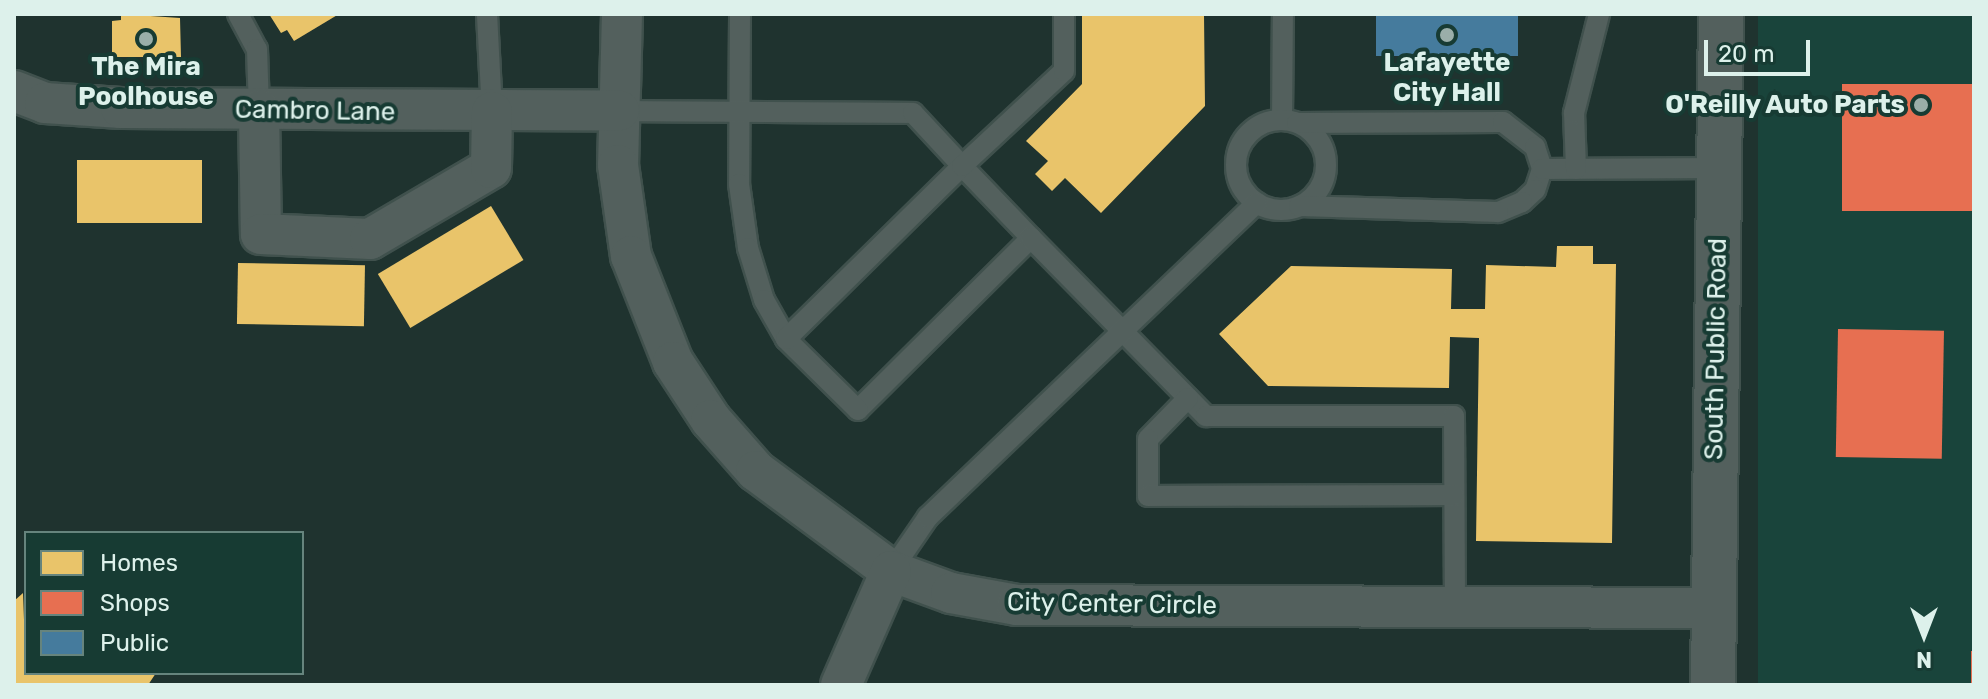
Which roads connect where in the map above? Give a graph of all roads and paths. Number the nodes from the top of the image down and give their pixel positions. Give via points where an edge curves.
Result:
1 (238, 14) edge
2 (470, 14) edge
3 (622, 14) edge
4 (740, 14) edge
5 (1064, 14) edge
6 (1283, 14) edge
7 (1599, 14) edge
8 (1721, 14) edge
9 (487, 20) edge
10 (14, 91) edge
11 (259, 110) junction
12 (619, 111) junction
13 (492, 112) junction
14 (740, 112) junction
15 (1290, 121) junction
16 (962, 166) junction
17 (1719, 168) junction
18 (1542, 169) junction
19 (1576, 169) junction
20 (1257, 203) junction
21 (1299, 206) junction
22 (1031, 238) junction
23 (1121, 330) junction
24 (786, 339) junction
25 (1188, 398) junction
26 (1454, 495) junction
27 (891, 571) junction
28 (1455, 607) junction
29 (1712, 608) junction
30 (841, 685) edge
31 (1713, 685) edge

1 - 11 lane via 257,49
2 - 9 lane
3 - 12 street, City Center Circle
4 - 14 lane
5 - 16 lane via 1064,71
6 - 15 lane
7 - 19 lane via 1574,113
8 - 17 street, South Public Road
9 - 13 lane
10 - 11 street, Cambro Lane via 45,103
11 - 13 street, Cambro Lane
11 - 13 street via 261,234 370,239 491,168
12 - 13 street, Cambro Lane
12 - 14 lane
12 - 27 street, City Center Circle via 618,165 631,256 673,362 711,420 756,471
14 - 16 lane via 913,113
14 - 24 lane via 739,184 748,248 764,300
15 - 18 lane via 1503,122 1535,147
15 - 20 lane via 1254,129 1237,153 1239,181
15 - 21 lane via 1320,142 1326,171 1312,198
16 - 22 lane
16 - 24 lane
17 - 19 lane
17 - 29 street, South Public Road
18 - 19 lane
18 - 21 lane via 1535,190 1511,209 1498,212
20 - 21 lane via 1271,209
20 - 23 lane
22 - 23 lane
22 - 24 lane via 858,410
23 - 25 lane
23 - 27 lane via 928,517
25 - 26 lane via 1206,416 1454,416
25 - 26 lane via 1148,439 1148,496
26 - 28 lane
27 - 28 street, City Center Circle via 951,593 1017,605
27 - 30 street
28 - 29 street, City Center Circle
29 - 31 street, South Public Road

